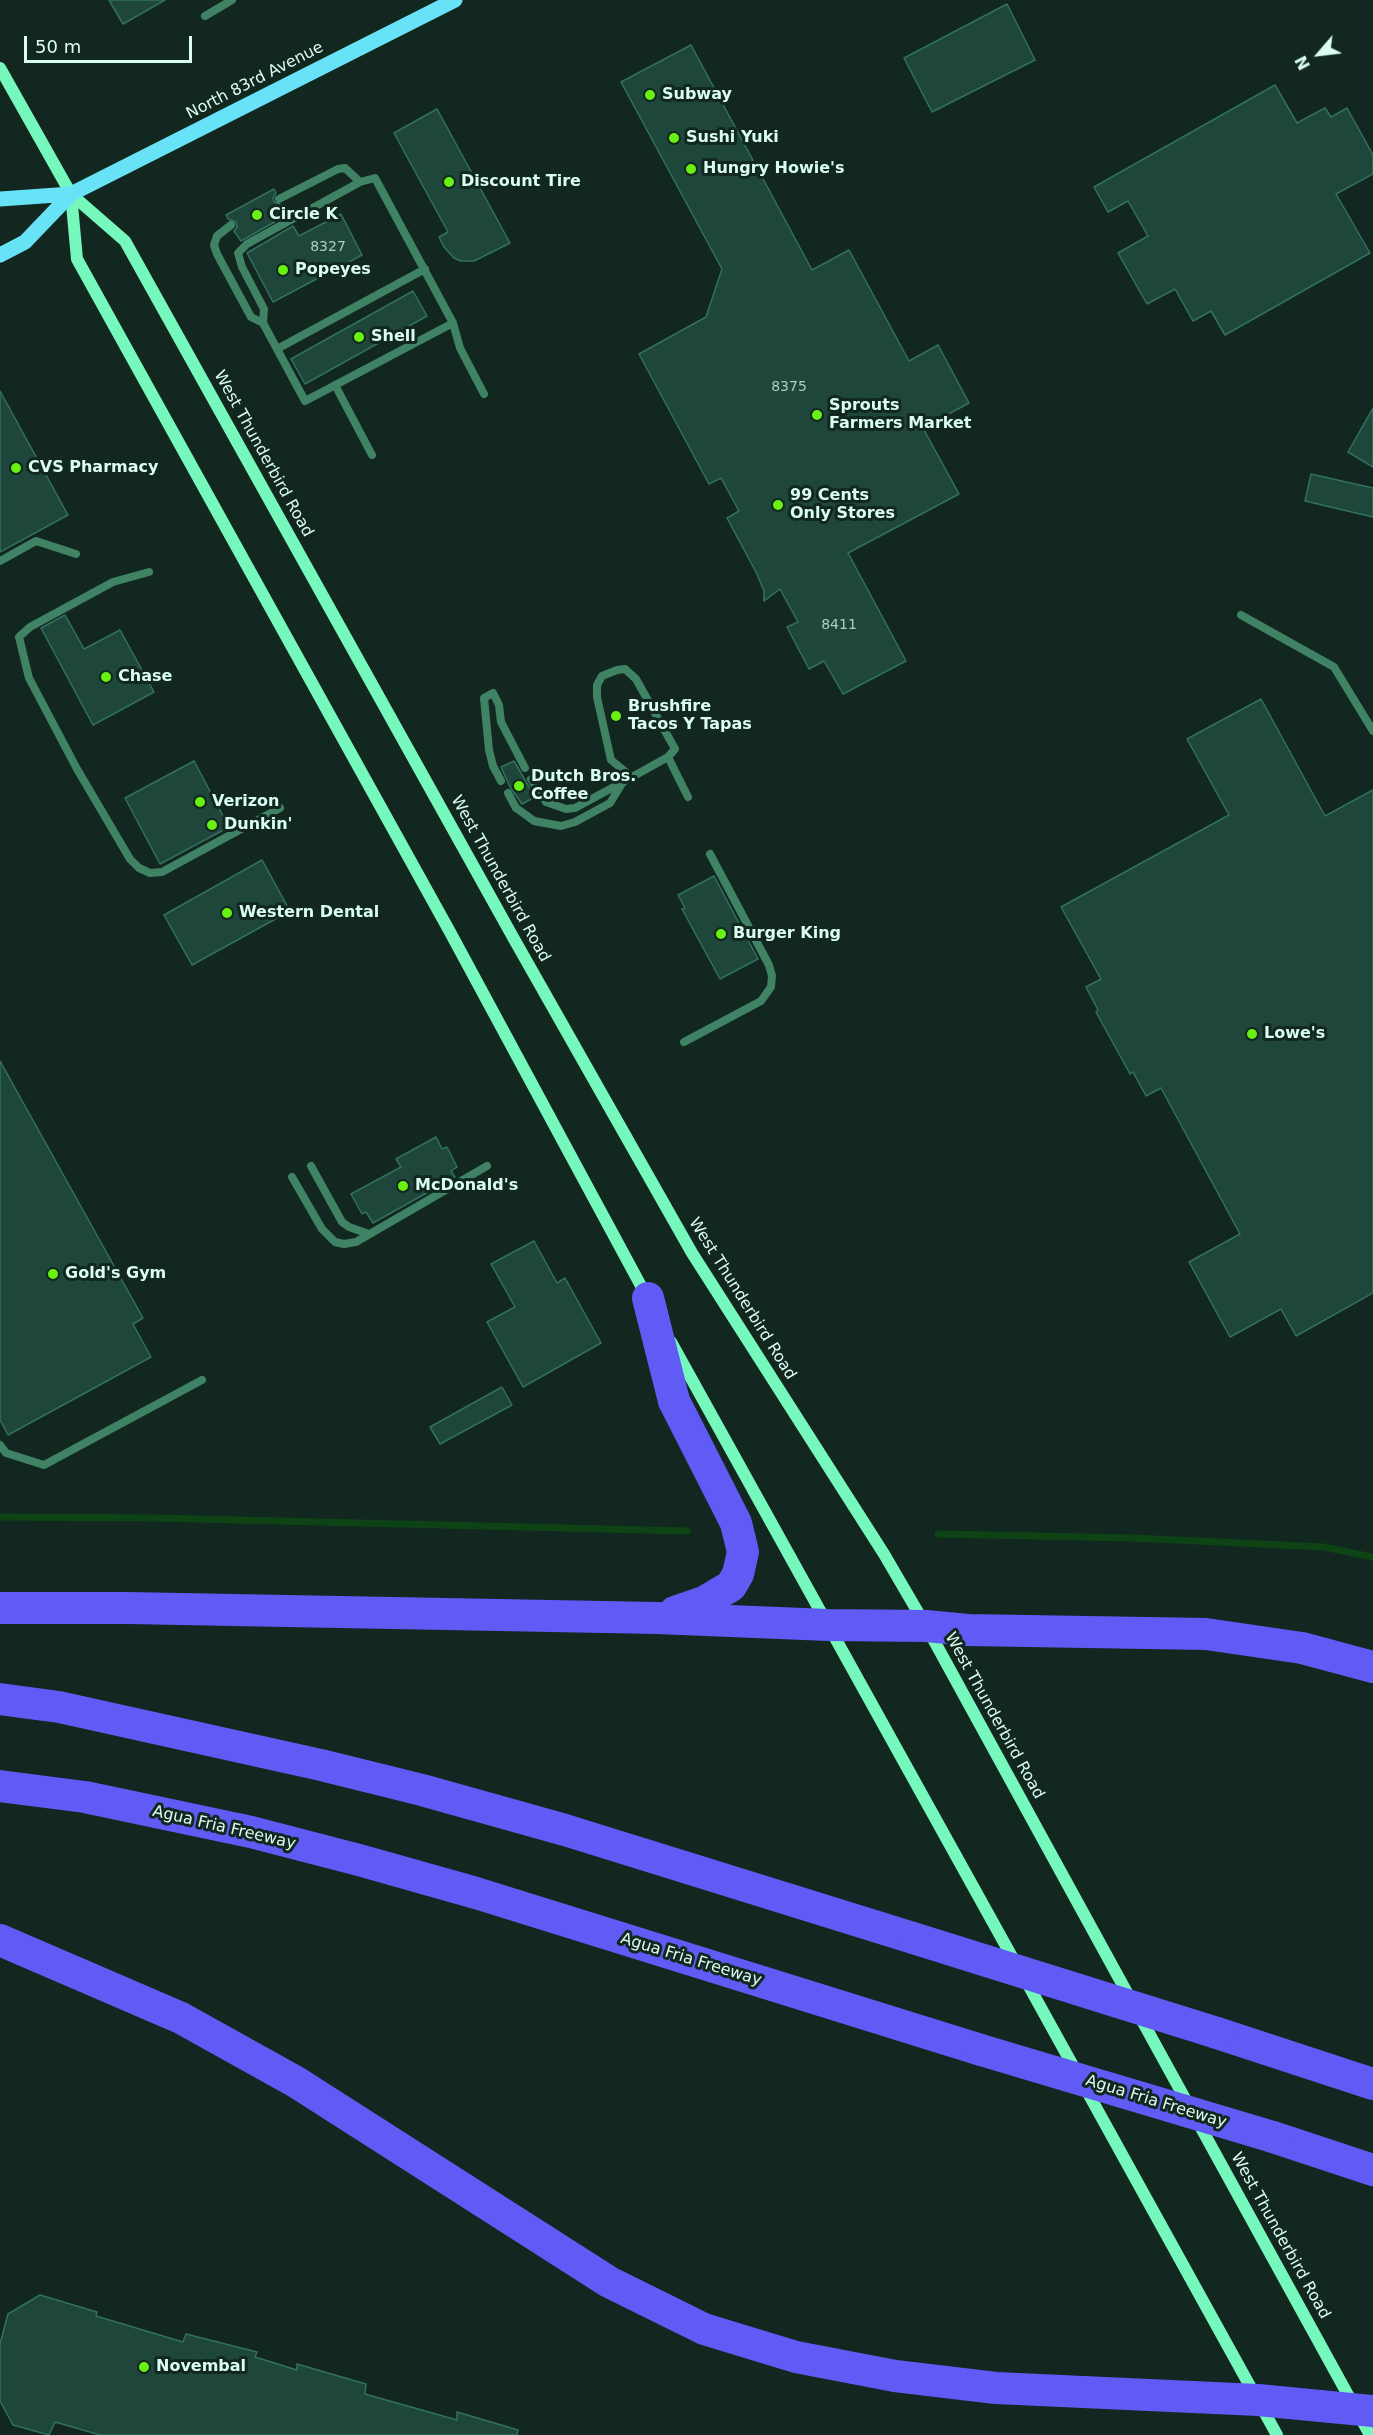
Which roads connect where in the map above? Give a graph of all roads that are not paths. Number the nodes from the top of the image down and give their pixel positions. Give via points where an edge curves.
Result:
1 (232, 0) edge
2 (455, 0) edge
3 (205, 16) dead end
4 (0, 68) edge
5 (360, 182) junction
6 (71, 194) junction
7 (0, 199) edge
8 (279, 199) dead end
9 (231, 225) dead end
10 (0, 255) edge
11 (424, 269) junction
12 (263, 323) junction
13 (453, 323) junction
14 (277, 349) junction
15 (335, 385) junction
16 (484, 394) dead end
17 (372, 455) dead end
18 (76, 554) dead end
19 (0, 561) edge
20 (149, 572) dead end
21 (1241, 615) dead end
22 (1373, 730) edge
23 (668, 758) junction
24 (525, 768) dead end
25 (632, 777) junction
26 (531, 779) dead end
27 (501, 781) dead end
28 (623, 782) junction
29 (508, 792) dead end
30 (688, 797) dead end
31 (280, 808) dead end
32 (710, 854) dead end
33 (684, 1042) dead end
34 (311, 1166) dead end
35 (487, 1166) dead end
36 (292, 1177) dead end
37 (369, 1234) junction
38 (648, 1298) junction
39 (202, 1380) dead end
40 (0, 1445) edge
41 (0, 1608) edge
42 (657, 1618) junction
43 (828, 1625) junction
44 (926, 1626) junction
45 (1373, 1667) edge
46 (0, 1699) edge
47 (0, 1786) edge
48 (0, 1940) edge
49 (1373, 2084) edge
50 (1373, 2170) edge
51 (1258, 2400) junction
52 (1366, 2418) edge
53 (1277, 2435) edge

1 - 3 lane
2 - 6 main road, North 83rd Avenue
4 - 6 main road, West Thunderbird Road
5 - 8 lane via 345,168 338,169
5 - 11 lane via 375,178
5 - 12 lane via 238,253 264,309
6 - 7 main road, North 83rd Avenue
6 - 10 main road, North 83rd Avenue via 25,242
6 - 38 main road, West Thunderbird Road via 77,259
6 - 44 main road, West Thunderbird Road via 125,241 686,1243
9 - 12 lane via 217,236 217,254 251,316
11 - 13 lane
11 - 14 lane
12 - 14 lane
13 - 15 lane
13 - 16 lane via 460,348
14 - 15 lane via 305,401
15 - 17 lane
18 - 19 lane via 36,541
20 - 31 lane via 113,582 30,627 19,637 28,678 77,769 130,859 150,873 162,872
21 - 22 lane via 1334,667
23 - 25 lane
23 - 25 lane via 675,749 636,679 624,669 609,672 597,685 597,697 611,760
23 - 30 lane
24 - 27 lane via 501,722 493,693 484,698 489,750
25 - 28 lane
26 - 28 lane via 546,802 566,809
28 - 29 lane via 609,803 561,826 544,824 526,815 516,808
32 - 33 lane via 770,965 771,987 761,1001
34 - 37 lane via 342,1222
35 - 37 lane
36 - 37 lane via 329,1237 344,1244
38 - 42 highway via 674,1401 736,1523 743,1552 731,1586 704,1602
38 - 43 main road, West Thunderbird Road
39 - 40 lane via 44,1465 6,1453
41 - 42 highway
42 - 43 highway
43 - 44 highway
43 - 51 main road, West Thunderbird Road
44 - 45 highway via 1206,1635 1302,1648
44 - 52 main road, West Thunderbird Road
46 - 49 highway, bridge via 59,1707 321,1764 565,1830
47 - 50 highway, Agua Fria Freeway, bridge via 96,1800 251,1832 359,1860 1273,2136
48 - 51 highway via 181,2018 296,2082 609,2282 704,2329 796,2357 895,2376 996,2388
51 - 52 highway
51 - 53 main road, West Thunderbird Road

